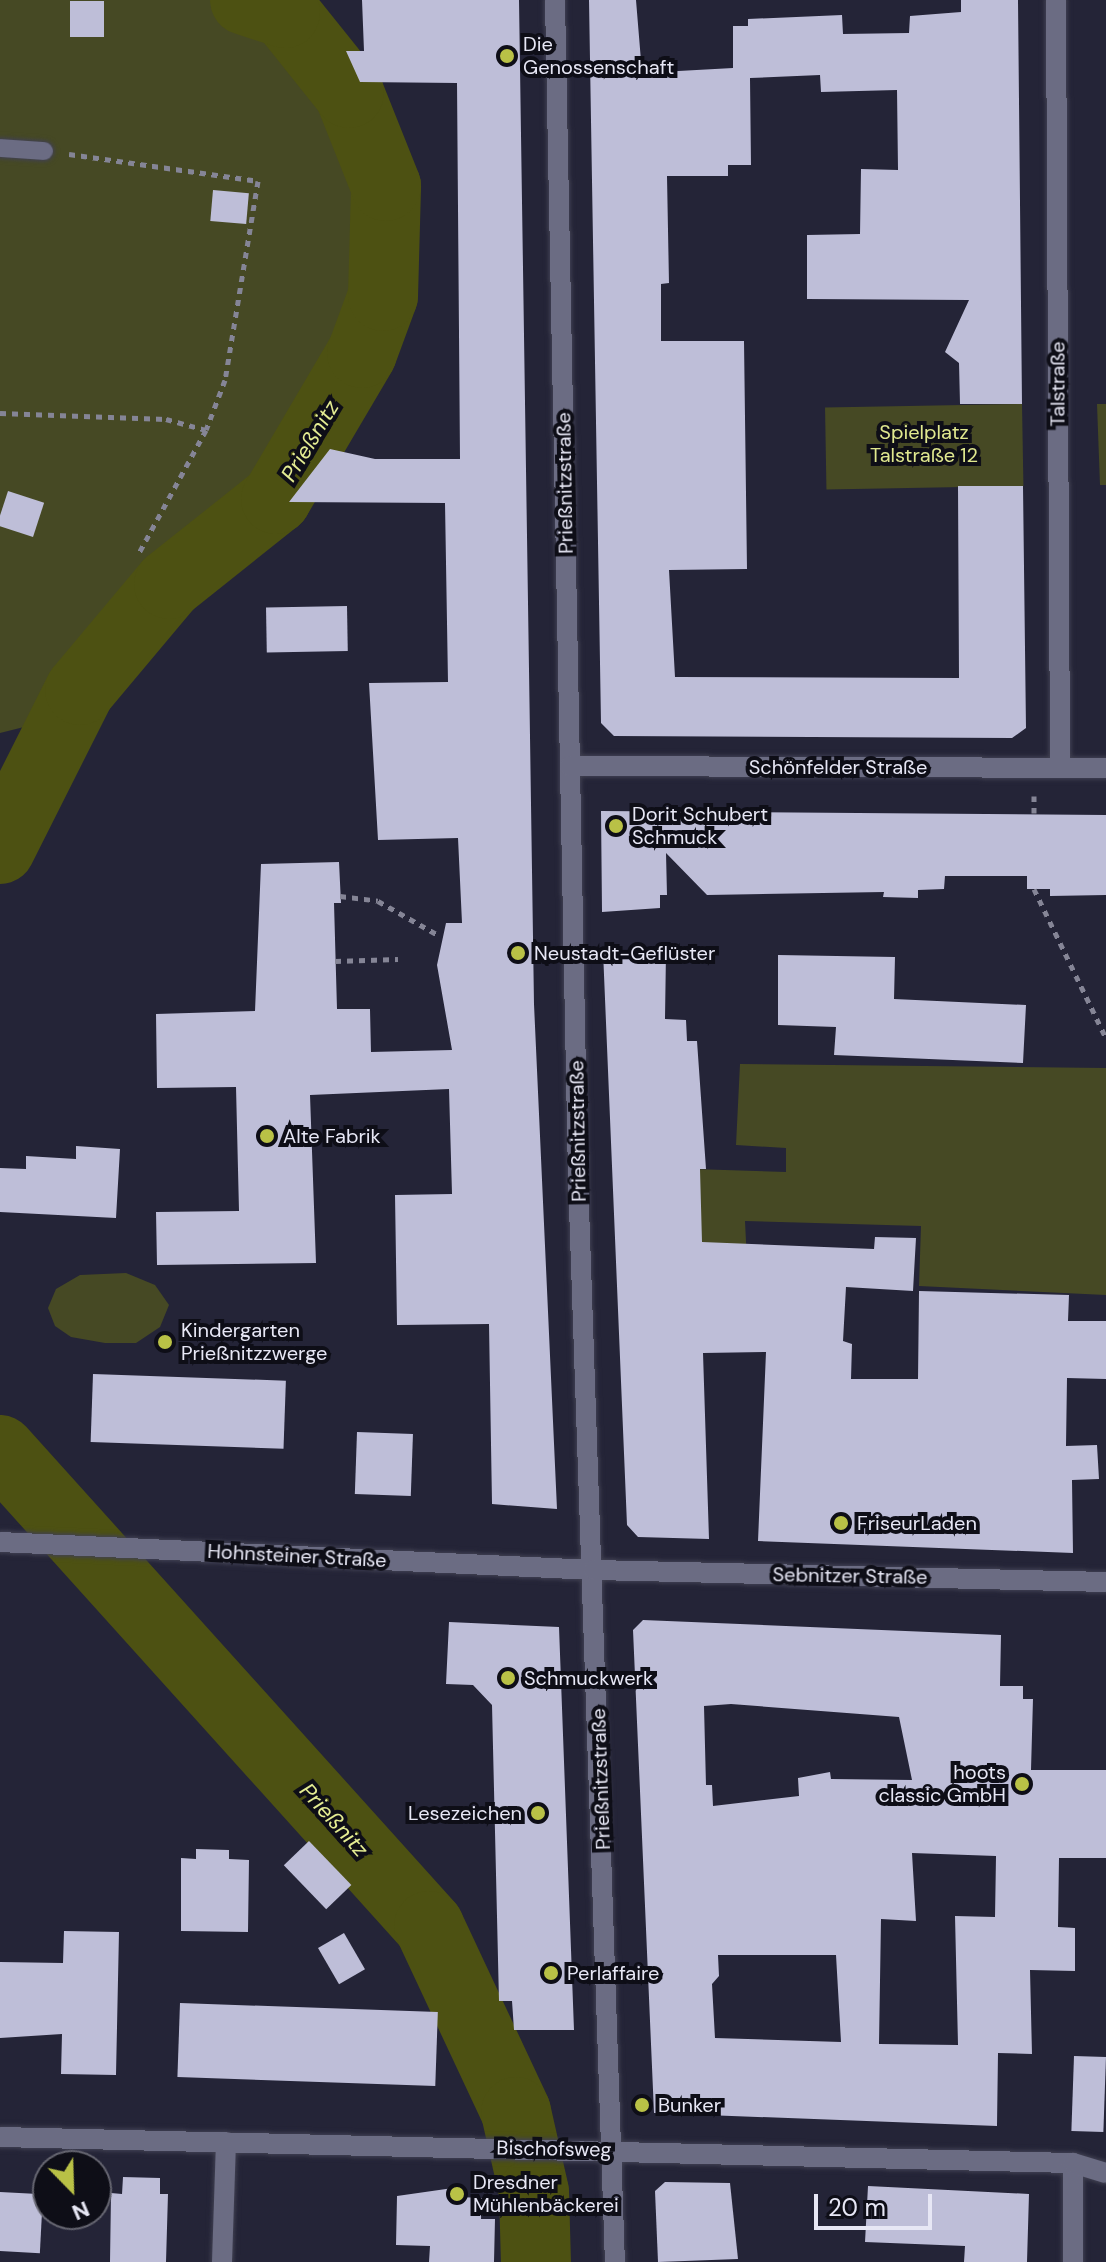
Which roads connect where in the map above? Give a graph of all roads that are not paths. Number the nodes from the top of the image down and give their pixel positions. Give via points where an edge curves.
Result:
1 (555, 0) edge
2 (1056, 0) edge
3 (0, 148) edge
4 (44, 151) road end
5 (570, 766) junction
6 (1060, 767) junction
7 (1106, 768) edge
8 (0, 1542) edge
9 (594, 1570) junction
10 (1106, 1582) edge
11 (0, 2137) edge
12 (226, 2142) junction
13 (612, 2150) junction
14 (1073, 2163) junction
15 (1106, 2173) edge
16 (222, 2262) edge
17 (615, 2262) edge
18 (1073, 2262) edge

1 - 5 street, Prießnitzstraße
2 - 6 street, Talstraße
3 - 4 lane
5 - 6 street, Schönfelder Straße
5 - 9 street, Prießnitzstraße
6 - 7 street, Schönfelder Straße
8 - 9 street, Hohnsteiner Straße
9 - 10 street, Sebnitzer Straße
9 - 13 street, Prießnitzstraße
11 - 12 street, Bischofsweg
12 - 13 street, Bischofsweg
12 - 16 street
13 - 14 street, Bischofsweg
13 - 17 street, Prießnitzstraße
14 - 15 street, Bischofsweg
14 - 18 street

